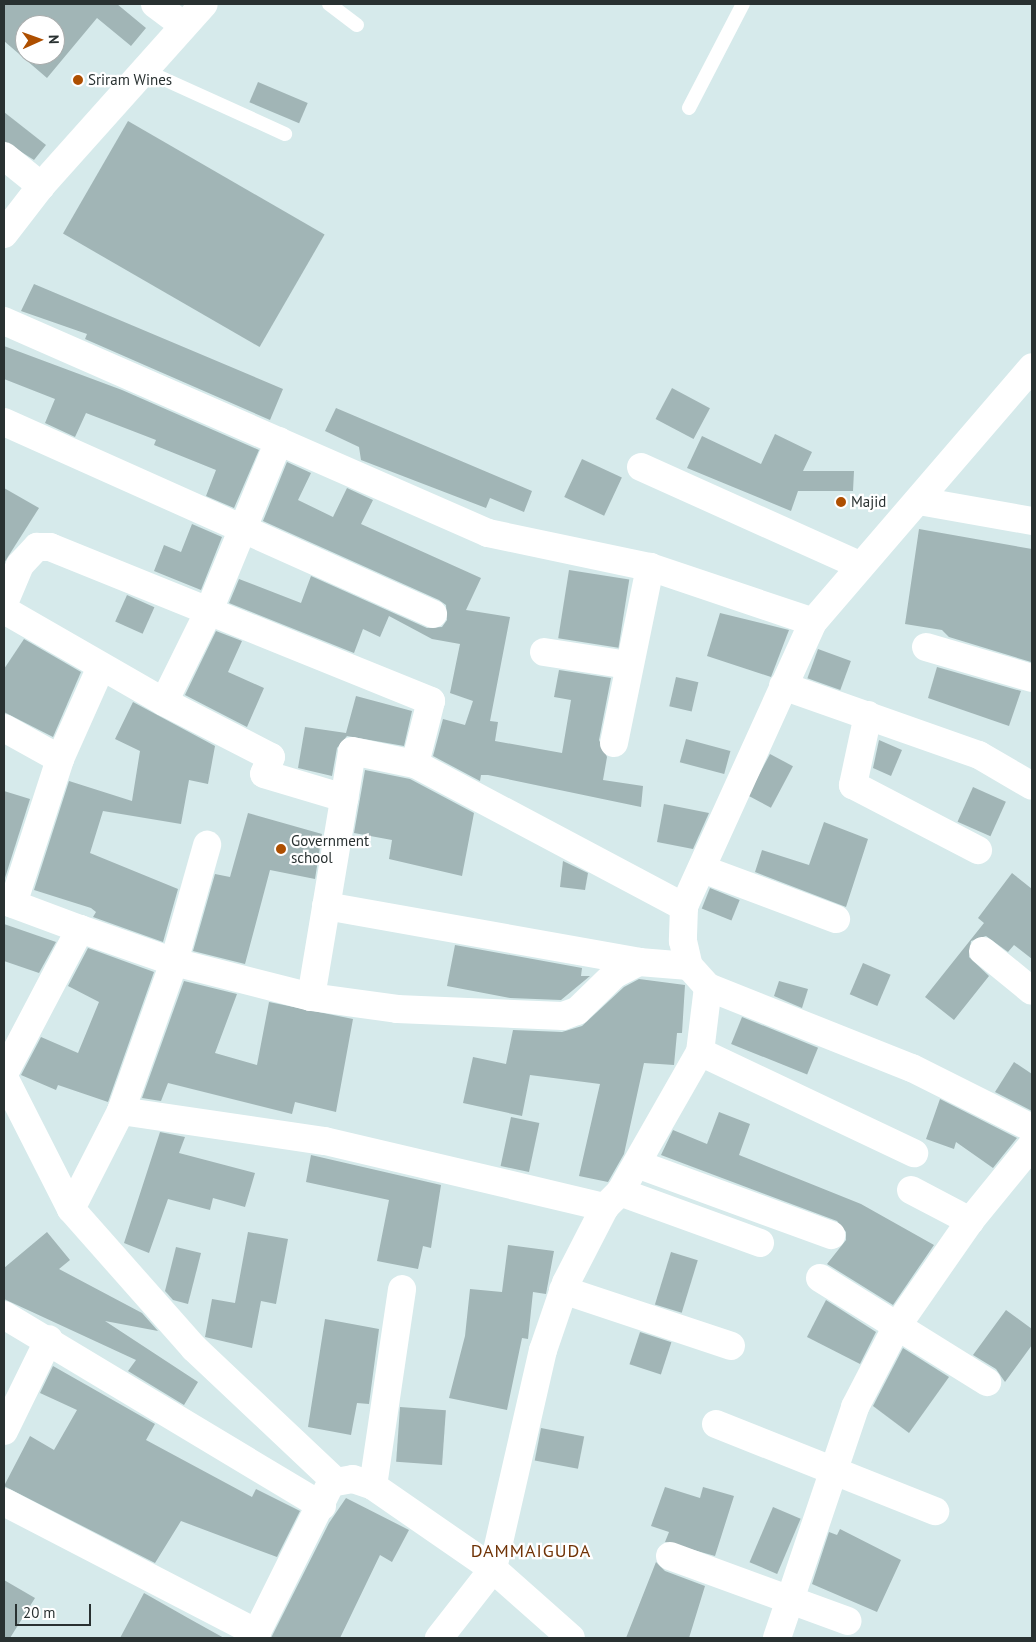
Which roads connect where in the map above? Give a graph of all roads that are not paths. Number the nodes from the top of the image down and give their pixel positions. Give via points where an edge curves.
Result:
1 (155, 4) edge
2 (204, 4) edge
3 (329, 4) edge
4 (743, 4) edge
5 (184, 26) junction
6 (356, 26) dead end
7 (144, 70) junction
8 (689, 108) dead end
9 (285, 134) dead end
10 (4, 156) edge
11 (41, 186) junction
12 (4, 234) edge
13 (4, 320) edge
14 (1032, 367) edge
15 (4, 422) edge
16 (279, 441) junction
17 (641, 467) dead end
18 (919, 501) junction
19 (1032, 521) edge
20 (242, 526) junction
21 (861, 566) junction
22 (650, 567) junction
23 (4, 603) edge
24 (4, 610) edge
25 (208, 613) junction
26 (433, 614) dead end
27 (813, 622) junction
28 (926, 647) dead end
29 (544, 652) dead end
30 (628, 666) junction
31 (100, 669) junction
32 (1032, 678) edge
33 (782, 686) junction
34 (164, 702) junction
35 (868, 715) junction
36 (4, 728) edge
37 (614, 743) dead end
38 (60, 759) junction
39 (415, 764) junction
40 (1032, 786) edge
41 (344, 798) junction
42 (207, 845) dead end
43 (978, 850) dead end
44 (705, 870) junction
45 (8, 902) edge
46 (326, 906) junction
47 (684, 907) junction
48 (836, 919) dead end
49 (80, 929) junction
50 (983, 952) dead end
51 (174, 962) junction
52 (639, 962) junction
53 (689, 966) junction
54 (708, 987) junction
55 (1032, 992) edge
56 (312, 998) junction
57 (700, 1052) junction
58 (4, 1076) edge
59 (121, 1111) junction
60 (1032, 1128) edge
61 (914, 1153) dead end
62 (1029, 1157) edge
63 (637, 1164) junction
64 (912, 1190) dead end
65 (612, 1200) junction
66 (71, 1210) junction
67 (970, 1221) junction
68 (831, 1235) dead end
69 (760, 1244) dead end
70 (820, 1278) dead end
71 (402, 1290) dead end
72 (563, 1290) junction
73 (4, 1315) edge
74 (897, 1326) junction
75 (49, 1339) junction
76 (731, 1346) dead end
77 (987, 1382) dead end
78 (716, 1424) dead end
79 (4, 1431) edge
80 (834, 1470) junction
81 (336, 1482) junction
82 (373, 1486) junction
83 (4, 1502) edge
84 (322, 1506) junction
85 (935, 1511) dead end
86 (670, 1556) dead end
87 (493, 1569) junction
88 (790, 1598) junction
89 (848, 1621) dead end
90 (256, 1636) edge
91 (439, 1638) edge
92 (571, 1638) edge
93 (777, 1638) edge

1 - 5 street
2 - 5 street
3 - 6 lane
4 - 8 lane
5 - 7 street
7 - 9 lane
7 - 11 street
10 - 11 street
11 - 12 street
13 - 16 street
14 - 18 street
15 - 20 street
16 - 20 street
16 - 22 street via 488,532
17 - 21 street
18 - 19 street
18 - 21 street
20 - 25 street
20 - 26 street
21 - 27 street
22 - 27 street
22 - 30 street
23 - 25 street via 20,565 36,548 50,547
24 - 31 street
25 - 34 street
25 - 39 street via 431,701
27 - 33 street
28 - 32 street
29 - 30 street
30 - 37 street
31 - 34 street
31 - 38 street
33 - 35 street
33 - 44 street
34 - 41 street via 271,757 264,774
35 - 40 street via 979,755
35 - 43 street via 853,785
36 - 38 street
38 - 45 street
39 - 41 street via 352,751
39 - 47 street
41 - 46 street
42 - 51 street
44 - 47 street
44 - 48 street
45 - 49 street
46 - 52 street
46 - 56 street
47 - 53 street via 683,941
49 - 51 street
49 - 58 street
50 - 55 street
51 - 56 street
51 - 59 street
52 - 53 street
52 - 56 street via 615,974 577,1011 563,1016 397,1009
53 - 54 street
54 - 57 street
54 - 60 street via 912,1068
57 - 61 street
57 - 63 street
58 - 66 street
59 - 65 street via 325,1140
59 - 66 street
62 - 67 street
63 - 65 street
63 - 68 street
64 - 67 street
65 - 69 street
65 - 72 street
66 - 81 street via 194,1348
67 - 74 street
70 - 74 street
71 - 82 street
72 - 76 street
72 - 87 street via 543,1350
73 - 75 street
74 - 77 street
74 - 80 street via 855,1408
75 - 79 street
75 - 84 street
78 - 80 street
80 - 85 street
80 - 88 street
81 - 82 street via 353,1479
81 - 84 street via 327,1490
82 - 87 street
83 - 90 street
84 - 90 street
86 - 88 street
87 - 91 street
87 - 92 street
88 - 89 street
88 - 93 street

